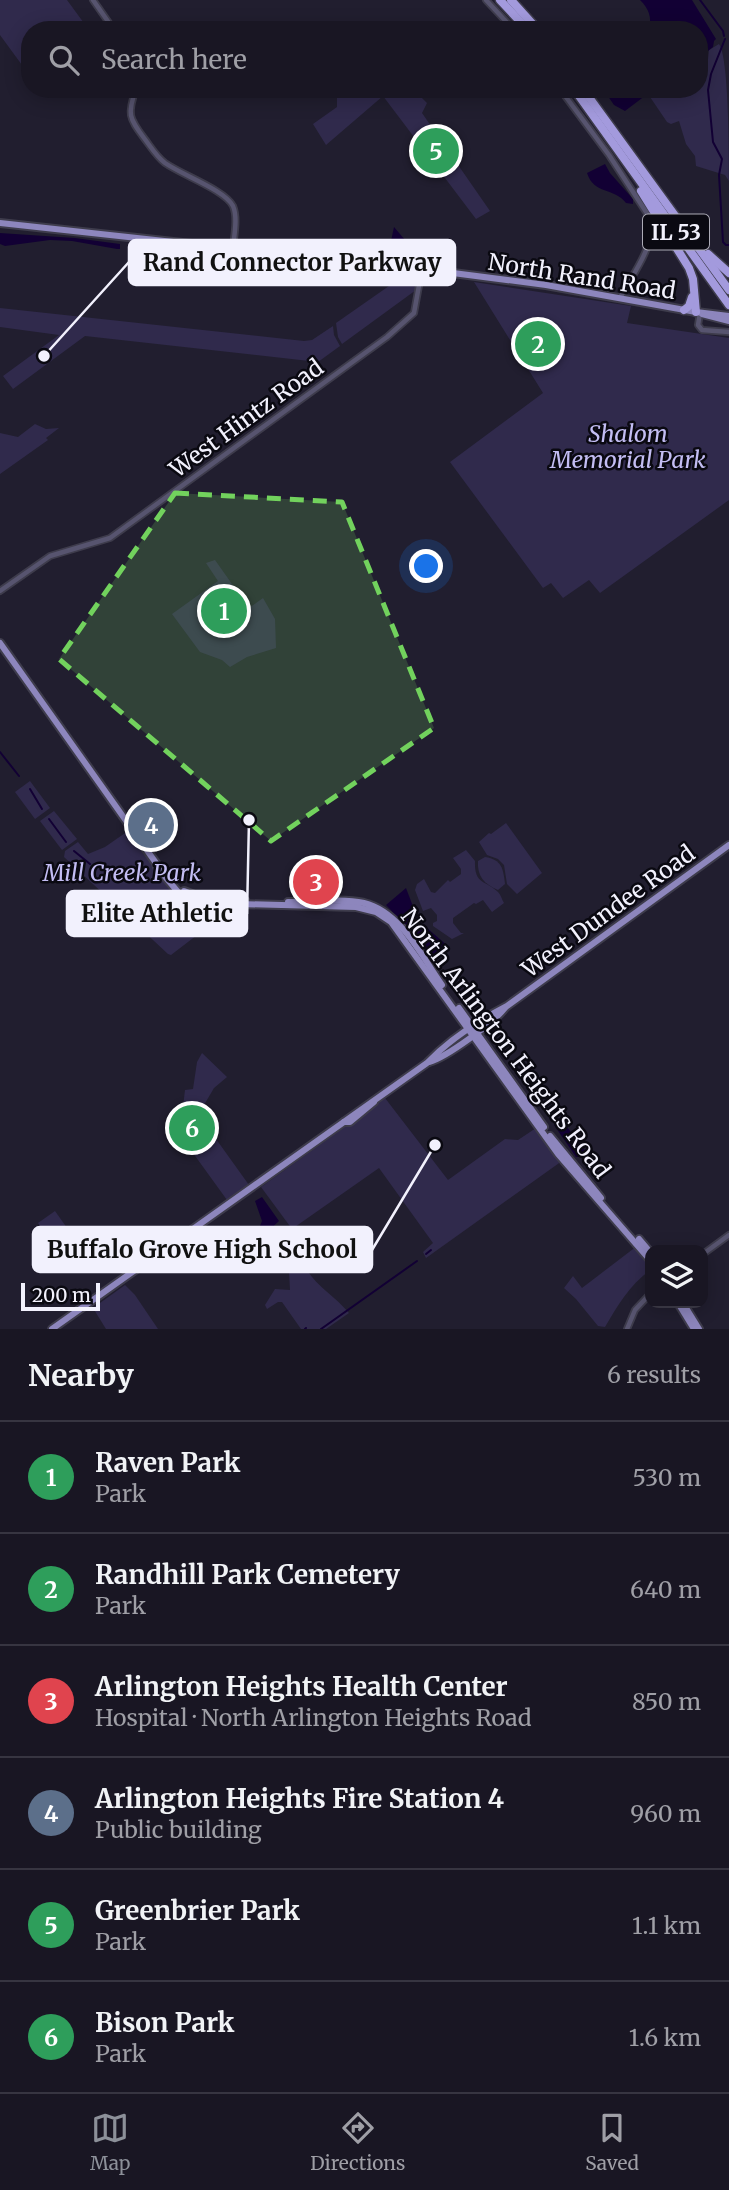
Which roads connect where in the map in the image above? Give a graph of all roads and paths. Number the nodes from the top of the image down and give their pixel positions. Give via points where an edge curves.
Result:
1 (93, 0) edge
2 (486, 0) edge
3 (500, 0) edge
4 (511, 0) edge
5 (108, 21) edge
6 (506, 21) edge
7 (520, 21) edge
8 (530, 21) edge
9 (133, 98) edge
10 (567, 98) edge
11 (581, 98) edge
12 (589, 98) edge
13 (624, 158) junction
14 (657, 192) junction
15 (0, 223) edge
16 (233, 249) junction
17 (422, 269) junction
18 (729, 272) edge
19 (729, 290) edge
20 (693, 294) junction
21 (620, 298) junction
22 (729, 305) edge
23 (684, 310) junction
24 (698, 313) junction
25 (729, 318) edge
26 (729, 332) edge
27 (0, 591) edge
28 (0, 643) edge
29 (729, 845) edge
30 (156, 863) junction
31 (510, 1004) junction
32 (461, 1011) junction
33 (484, 1027) junction
34 (473, 1031) junction
35 (491, 1053) junction
36 (729, 1235) edge
37 (645, 1246) edge
38 (708, 1250) edge
39 (645, 1254) edge
40 (645, 1299) edge
41 (683, 1308) edge
42 (52, 1329) edge
43 (627, 1329) edge
44 (697, 1329) edge

1 - 5 street
2 - 6 street
3 - 7 highway
4 - 8 highway
9 - 16 street via 130,115 157,156 230,202 235,213
10 - 21 street via 650,218 649,243
11 - 13 highway, IL 53
12 - 14 highway, IL 53
13 - 20 highway via 689,268
13 - 22 highway, IL 53
14 - 18 highway via 711,258
14 - 19 highway, IL 53
15 - 16 main road, North Rand Road
16 - 17 main road, North Rand Road
17 - 21 main road, North Rand Road
17 - 27 street, West Hintz Road via 414,313 407,322 110,538 50,556
20 - 23 highway
20 - 24 highway
21 - 23 main road, North Rand Road
23 - 24 main road, North Rand Road
24 - 25 main road, North Rand Road
24 - 26 street via 702,330
28 - 30 main road, North Arlington Heights Road
29 - 31 main road, West Dundee Road
30 - 32 main road, North Arlington Heights Road via 183,891 202,898 356,902 381,910 405,933
30 - 34 main road, North Arlington Heights Road via 171,886 201,903 355,907 376,912 397,929
31 - 32 main road via 475,1020
31 - 33 main road, West Dundee Road
31 - 34 main road, West Dundee Road
32 - 34 main road, North Arlington Heights Road
33 - 34 main road, West Dundee Road
33 - 35 main road via 482,1037
34 - 35 main road, North Arlington Heights Road
34 - 39 main road, North Arlington Heights Road via 575,1173
34 - 42 main road
35 - 37 main road, North Arlington Heights Road via 556,1143
36 - 38 street
40 - 43 street
41 - 44 main road

